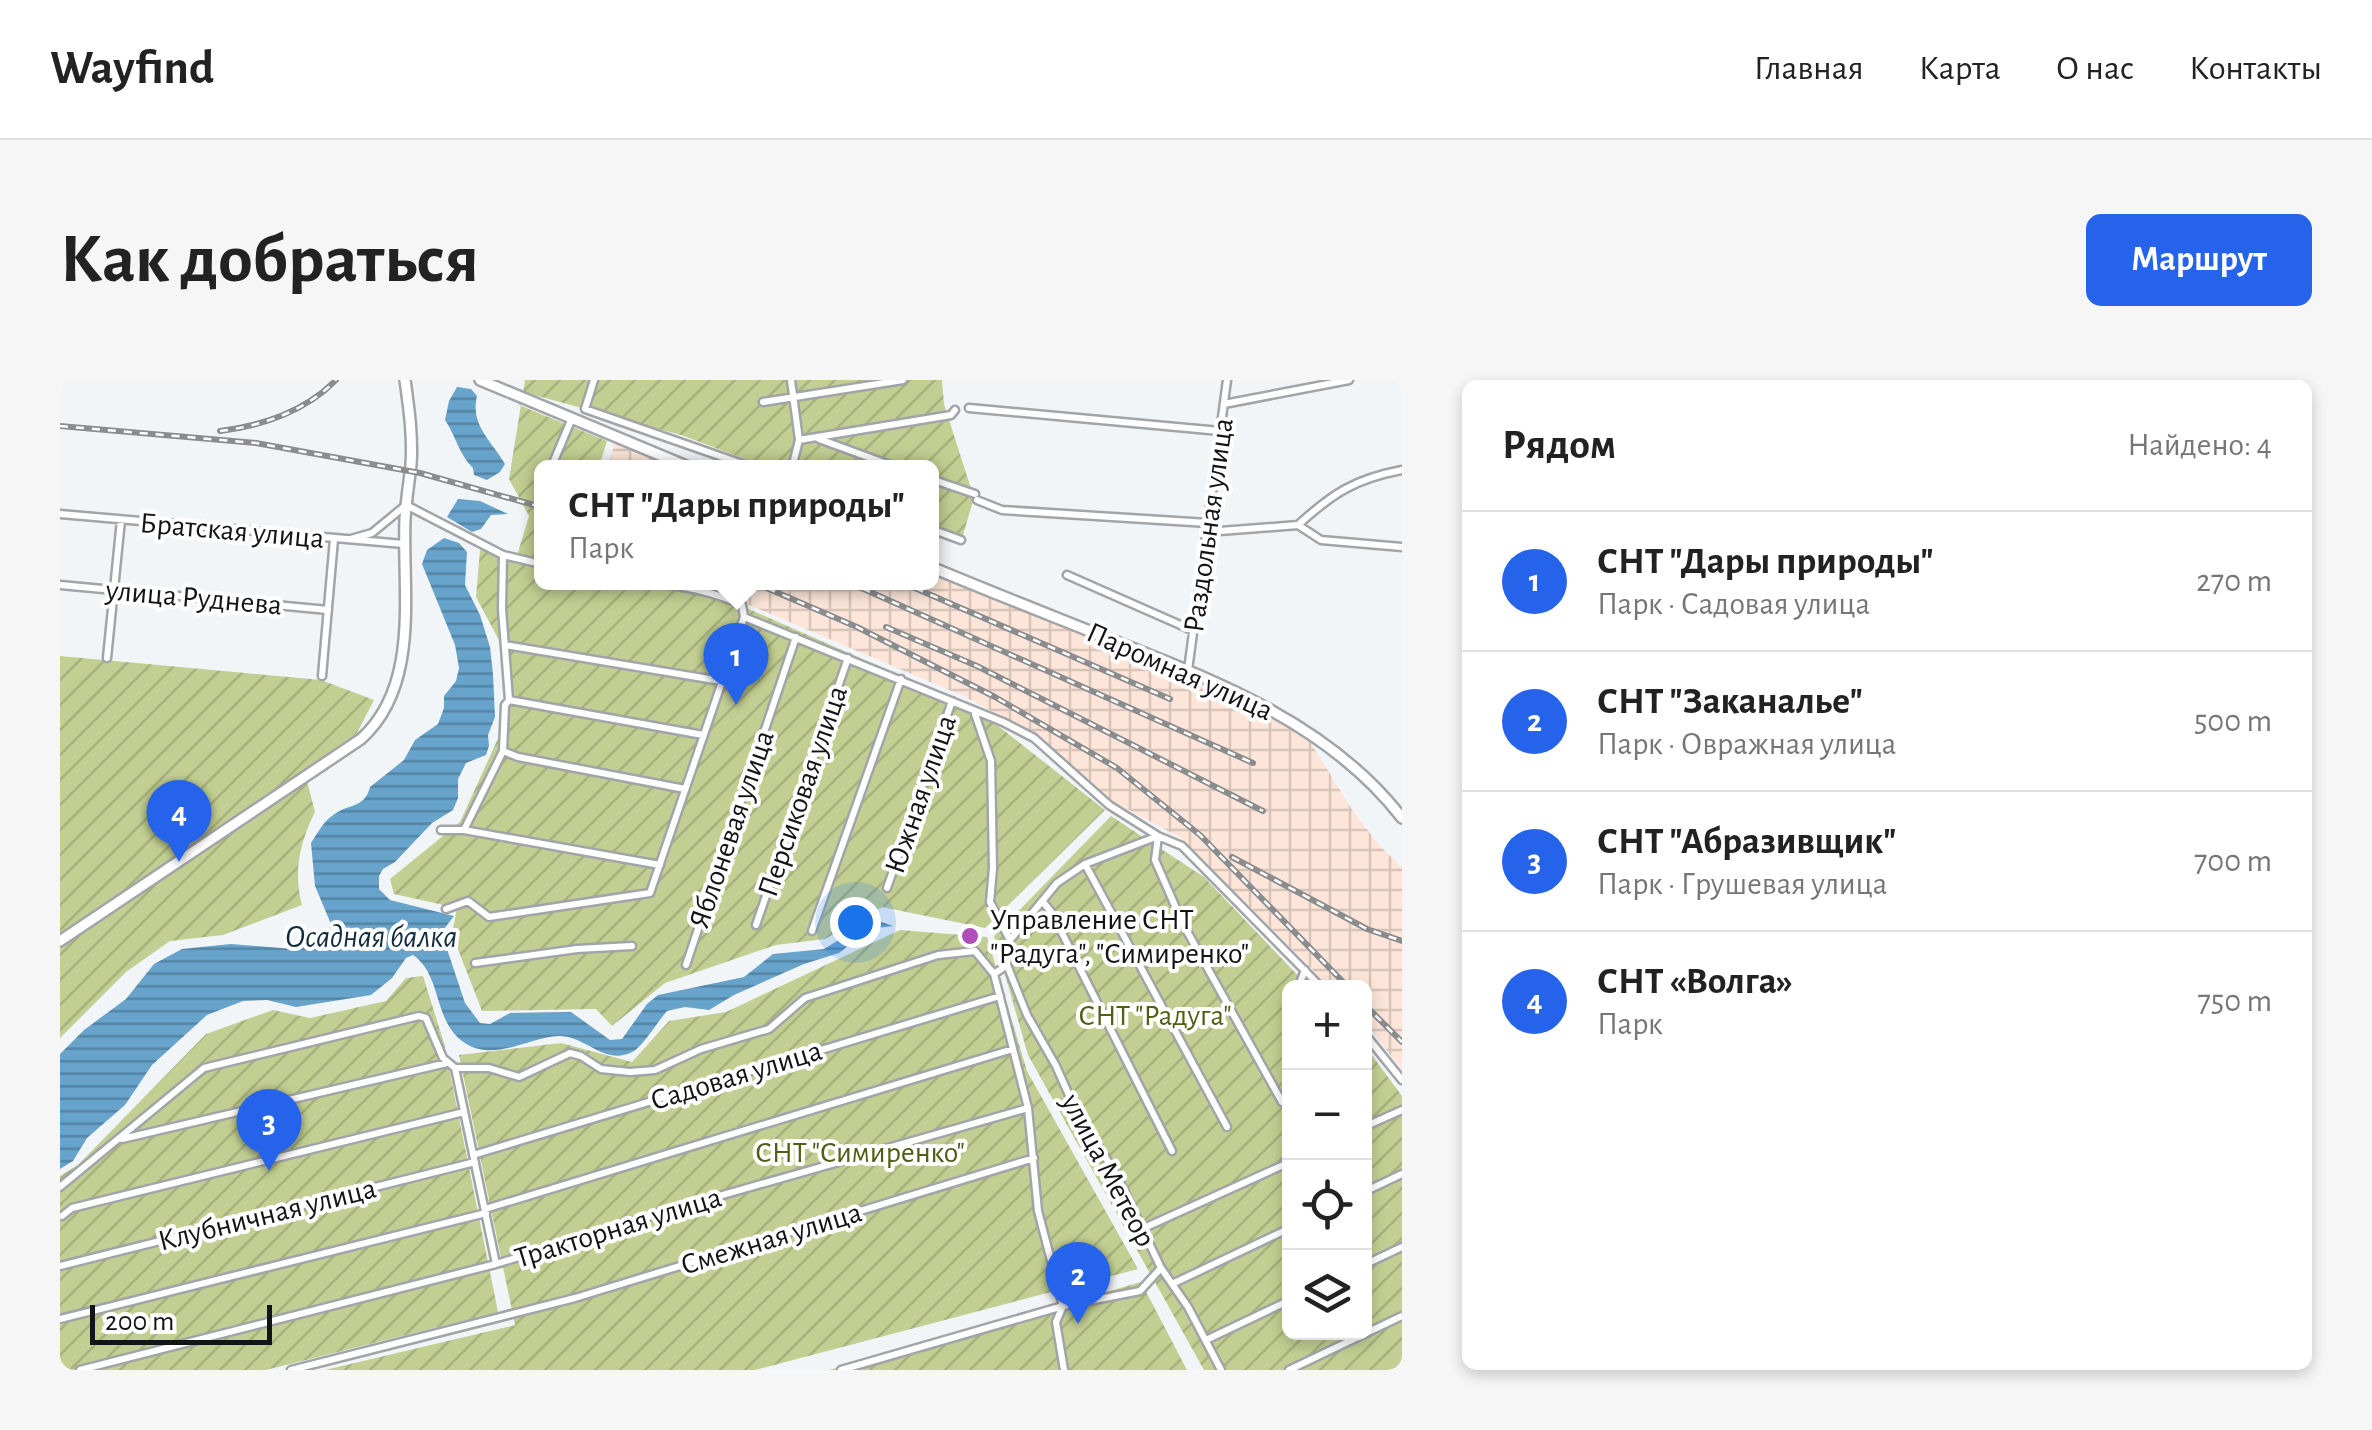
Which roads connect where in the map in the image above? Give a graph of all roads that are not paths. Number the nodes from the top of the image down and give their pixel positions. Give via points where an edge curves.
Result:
1 (405, 380) edge
2 (480, 380) edge
3 (594, 380) edge
4 (791, 380) edge
5 (903, 380) edge
6 (1226, 380) edge
7 (1349, 380) edge
8 (794, 398) junction
9 (763, 402) dead end
10 (1224, 404) junction
11 (969, 408) dead end
12 (955, 410) dead end
13 (572, 418) junction
14 (1220, 430) junction
15 (816, 438) junction
16 (800, 440) junction
17 (554, 460) edge
18 (672, 460) edge
19 (731, 460) edge
20 (794, 460) edge
21 (876, 460) edge
22 (1402, 470) edge
23 (939, 482) edge
24 (406, 505) junction
25 (60, 514) edge
26 (121, 520) junction
27 (1298, 525) junction
28 (1208, 528) junction
29 (939, 533) edge
30 (334, 539) junction
31 (349, 540) junction
32 (961, 540) dead end
33 (404, 544) junction
34 (1402, 547) edge
35 (503, 555) junction
36 (534, 562) edge
37 (939, 570) edge
38 (1066, 576) dead end
39 (60, 585) edge
40 (113, 590) junction
41 (706, 590) edge
42 (328, 610) junction
43 (744, 617) junction
44 (1194, 631) junction
45 (796, 637) junction
46 (505, 645) junction
47 (106, 658) dead end
48 (848, 658) junction
49 (1188, 670) junction
50 (322, 676) dead end
51 (900, 679) junction
52 (721, 681) junction
53 (509, 700) junction
54 (952, 701) junction
55 (975, 713) junction
56 (703, 735) junction
57 (503, 751) junction
58 (685, 789) junction
59 (1402, 818) edge
60 (442, 830) dead end
61 (464, 830) junction
62 (1158, 836) junction
63 (1085, 864) junction
64 (660, 865) junction
65 (887, 888) dead end
66 (1043, 902) junction
67 (446, 909) dead end
68 (756, 925) dead end
69 (812, 931) dead end
70 (62, 937) edge
71 (1010, 940) junction
72 (632, 946) dead end
73 (475, 964) dead end
74 (686, 965) dead end
75 (1008, 966) junction
76 (1304, 970) junction
77 (994, 974) junction
78 (1301, 980) edge
79 (1314, 980) edge
80 (1000, 996) junction
81 (1372, 1042) edge
82 (1014, 1049) junction
83 (451, 1066) junction
84 (1402, 1080) edge
85 (1282, 1102) dead end
86 (1028, 1108) junction
87 (1402, 1110) edge
88 (464, 1112) junction
89 (1372, 1124) edge
90 (1227, 1126) dead end
91 (120, 1140) junction
92 (1172, 1151) dead end
93 (1034, 1158) junction
94 (474, 1159) junction
95 (1282, 1166) edge
96 (1402, 1174) edge
97 (60, 1187) edge
98 (1372, 1188) edge
99 (485, 1211) junction
100 (62, 1216) edge
101 (1144, 1228) junction
102 (1282, 1232) edge
103 (1402, 1247) edge
104 (1372, 1261) edge
105 (496, 1264) junction
106 (60, 1266) edge
107 (1161, 1268) junction
108 (1172, 1284) junction
109 (1282, 1304) edge
110 (1063, 1306) junction
111 (1402, 1316) edge
112 (60, 1320) edge
113 (1206, 1340) junction
114 (80, 1370) edge
115 (291, 1370) edge
116 (841, 1370) edge
117 (1064, 1370) edge
118 (1221, 1370) edge
119 (1288, 1370) edge

1 - 24 street via 411,444
2 - 13 street
3 - 19 street via 586,409
4 - 8 street
5 - 8 street
6 - 10 street, Раздольная улица
7 - 10 street
8 - 9 street
8 - 16 street
10 - 14 street, Раздольная улица
11 - 14 street
12 - 15 street
13 - 17 street
13 - 18 street
14 - 28 street, Раздольная улица
15 - 16 street
15 - 21 street
16 - 20 street
22 - 27 street via 1354,482
23 - 28 street via 1002,510
24 - 31 street via 372,533
24 - 33 street
24 - 35 street
25 - 26 street, Братская улица
26 - 30 street, Братская улица
26 - 40 street
27 - 28 street
27 - 34 street via 1321,540
28 - 44 street, Раздольная улица
29 - 32 street
30 - 31 street, Братская улица
30 - 42 street
31 - 33 street, Братская улица
33 - 70 street via 406,619 397,676 388,704 360,740
35 - 36 street
35 - 46 street
37 - 49 street, Паромная улица
38 - 44 street
39 - 40 street, улица Руднева
40 - 42 street, улица Руднева
40 - 47 street
41 - 43 street via 742,605
42 - 50 street
43 - 45 street
43 - 52 street
44 - 49 street, Раздольная улица
45 - 48 street
45 - 74 street, Яблоневая улица
46 - 52 street
46 - 53 street
48 - 51 street
48 - 68 street, Персиковая улица
49 - 59 street, Паромная улица via 1304,730
51 - 54 street
51 - 69 street
52 - 56 street
53 - 56 street
53 - 57 street
54 - 55 street
54 - 65 street, Южная улица
55 - 62 street via 1034,738 1109,806
55 - 71 street via 991,762 990,902
56 - 58 street
57 - 58 street
57 - 61 street
58 - 64 street
60 - 61 street
61 - 64 street
62 - 63 street
62 - 76 street via 1182,846
62 - 85 street via 1155,860 1184,924
63 - 66 street
63 - 90 street
64 - 67 street via 650,892 489,916 468,901
66 - 71 street
66 - 92 street
71 - 75 street
72 - 73 street
75 - 77 street
75 - 101 street, улица Метеор via 1084,1131
76 - 78 street
76 - 79 street
77 - 80 street
77 - 83 street via 974,951 938,954 805,998 769,1028 655,1070 601,1069 570,1053 520,1076
80 - 82 street
80 - 94 street, Садовая улица
81 - 84 street
82 - 86 street
82 - 99 street
83 - 88 street
83 - 91 street
83 - 91 street via 419,1016 204,1068
86 - 93 street
86 - 105 street, Тракторная улица
87 - 89 street
88 - 94 street
88 - 100 street via 72,1208
91 - 97 street
93 - 110 street via 1038,1211
93 - 115 street, Смежная улица via 508,1317
94 - 99 street
94 - 106 street, Клубничная улица
95 - 101 street
96 - 98 street
99 - 105 street
99 - 112 street
101 - 107 street, улица Метеор
102 - 108 street
103 - 104 street
105 - 114 street, Тракторная улица
107 - 108 street, улица Метеор
107 - 110 street via 1140,1291
108 - 113 street, улица Метеор
109 - 113 street
110 - 116 street
110 - 117 street via 1056,1322
111 - 119 street
113 - 118 street, улица Метеор

